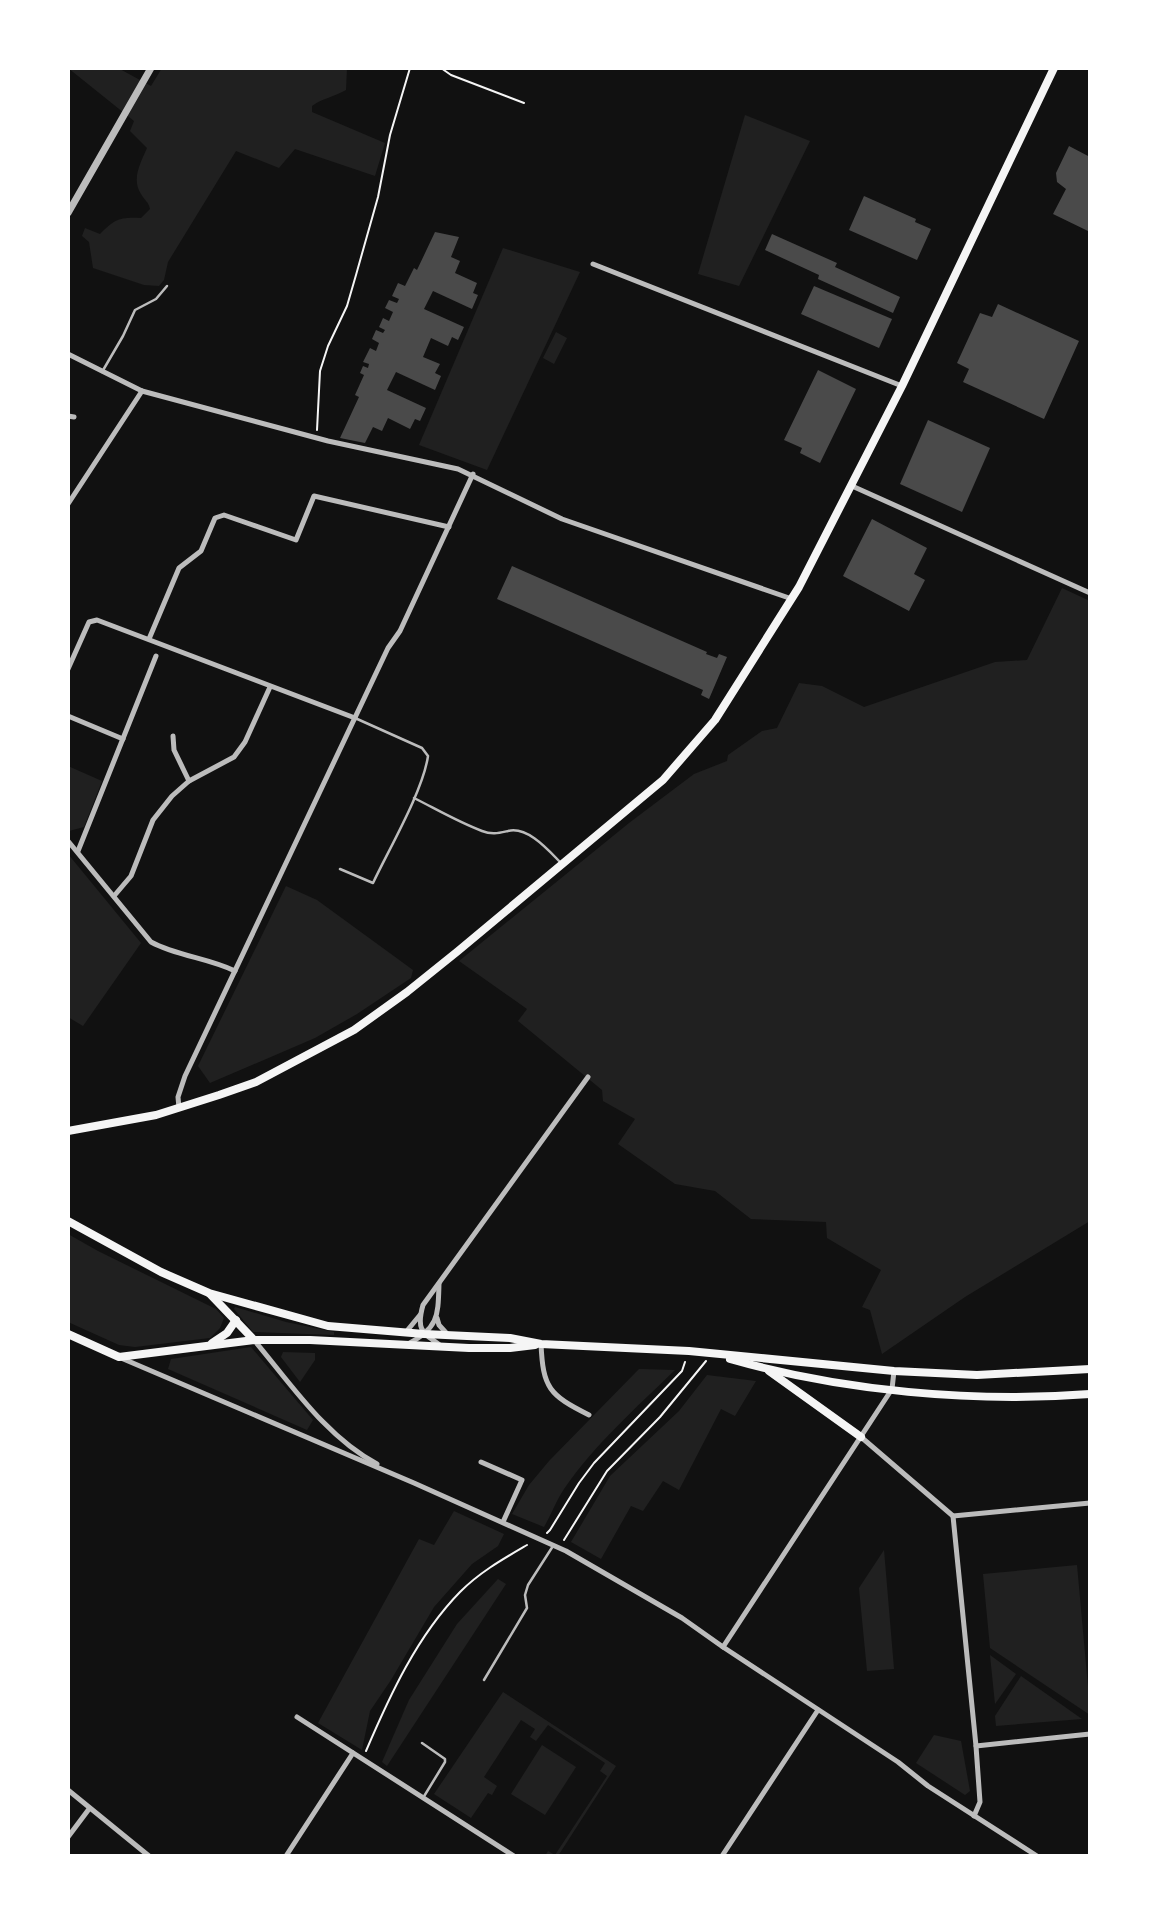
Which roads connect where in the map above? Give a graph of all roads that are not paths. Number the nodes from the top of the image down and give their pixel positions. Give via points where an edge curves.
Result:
1 (150, 68) edge
2 (1054, 68) edge
3 (68, 213) edge
4 (593, 264) dead end
5 (167, 286) dead end
6 (68, 354) edge
7 (102, 372) junction
8 (902, 386) junction
9 (142, 391) junction
10 (473, 474) junction
11 (852, 486) junction
12 (68, 504) edge
13 (449, 527) junction
14 (1090, 593) edge
15 (793, 599) junction
16 (149, 639) junction
17 (156, 656) dead end
18 (68, 669) edge
19 (270, 687) junction
20 (68, 716) edge
21 (355, 718) junction
22 (173, 736) dead end
23 (123, 739) junction
24 (189, 781) junction
25 (414, 798) junction
26 (68, 841) edge
27 (78, 851) junction
28 (563, 864) junction
29 (341, 869) dead end
30 (114, 896) junction
31 (235, 971) junction
32 (587, 1077) dead end
33 (179, 1108) junction
34 (68, 1131) edge
35 (68, 1221) edge
36 (439, 1284) junction
37 (209, 1293) junction
38 (420, 1315) junction
39 (437, 1318) junction
40 (236, 1320) junction
41 (406, 1332) junction
42 (68, 1334) edge
43 (424, 1334) junction
44 (449, 1336) junction
45 (254, 1340) junction
46 (210, 1344) junction
47 (541, 1344) junction
48 (406, 1345) junction
49 (443, 1347) junction
50 (710, 1354) junction
51 (119, 1357) junction
52 (1090, 1369) edge
53 (766, 1370) junction
54 (894, 1371) junction
55 (892, 1389) junction
56 (1090, 1394) edge
57 (589, 1415) dead end
58 (861, 1437) junction
59 (481, 1462) dead end
60 (414, 1483) junction
61 (1090, 1503) edge
62 (953, 1516) junction
63 (503, 1522) junction
64 (554, 1545) junction
65 (723, 1647) junction
66 (484, 1680) dead end
67 (818, 1710) junction
68 (298, 1717) dead end
69 (1090, 1734) edge
70 (422, 1743) dead end
71 (976, 1746) junction
72 (353, 1753) junction
73 (68, 1790) edge
74 (423, 1798) junction
75 (89, 1809) junction
76 (974, 1816) junction
77 (68, 1837) edge
78 (149, 1856) edge
79 (286, 1856) edge
80 (514, 1856) edge
81 (722, 1856) edge
82 (1037, 1856) edge

1 - 3 street
2 - 8 main road
4 - 8 street
5 - 7 lane via 156,299 135,310
6 - 7 street
7 - 9 street
8 - 11 main road
9 - 10 street
9 - 12 street
10 - 13 street
10 - 15 street via 562,519
11 - 14 street
11 - 15 main road
13 - 16 street via 314,496 296,540 225,515 215,518 201,551 179,568
13 - 21 street
15 - 28 main road via 715,720 687,754 663,780
16 - 18 street via 97,620 89,622
16 - 19 street
17 - 23 street
19 - 21 street
19 - 24 street via 245,742 233,757
20 - 23 street
21 - 25 lane via 422,748 428,756
21 - 31 street
22 - 24 street via 174,750
23 - 27 street
24 - 30 street via 153,820 131,876
25 - 28 lane via 484,832 518,831 541,843
25 - 29 lane via 373,883
26 - 27 street
27 - 30 street
28 - 33 main road via 354,1030 256,1082
30 - 31 street via 151,942
31 - 33 street via 185,1076
32 - 36 street
33 - 34 main road
35 - 37 main road
36 - 38 street
36 - 39 street
37 - 40 main road
37 - 41 main road via 328,1326
38 - 41 street
38 - 43 street
39 - 43 street
39 - 44 street
40 - 45 main road
40 - 46 main road
41 - 43 main road
42 - 51 main road
43 - 44 main road
43 - 48 street
43 - 49 street
44 - 47 main road
45 - 46 main road
45 - 48 main road
45 - 60 street via 326,1425 362,1456
46 - 51 main road
47 - 49 main road
47 - 50 main road
47 - 57 street via 544,1379 553,1393
48 - 49 main road
50 - 53 main road
50 - 54 main road
51 - 60 street
52 - 54 main road via 977,1375
53 - 55 main road
53 - 58 main road
54 - 55 street
55 - 56 main road via 979,1396
55 - 58 street
58 - 62 street
58 - 65 street
59 - 63 street via 522,1480
60 - 63 street
61 - 62 street
62 - 71 street
63 - 64 street
64 - 65 street via 682,1618
64 - 66 lane via 528,1585 527,1608
65 - 67 street
67 - 76 street
67 - 81 street
68 - 72 street
69 - 71 street
70 - 74 lane via 445,1759
71 - 76 street via 980,1802
72 - 74 street
72 - 79 street
73 - 75 street
74 - 80 street
75 - 77 street
75 - 78 street
76 - 82 street

